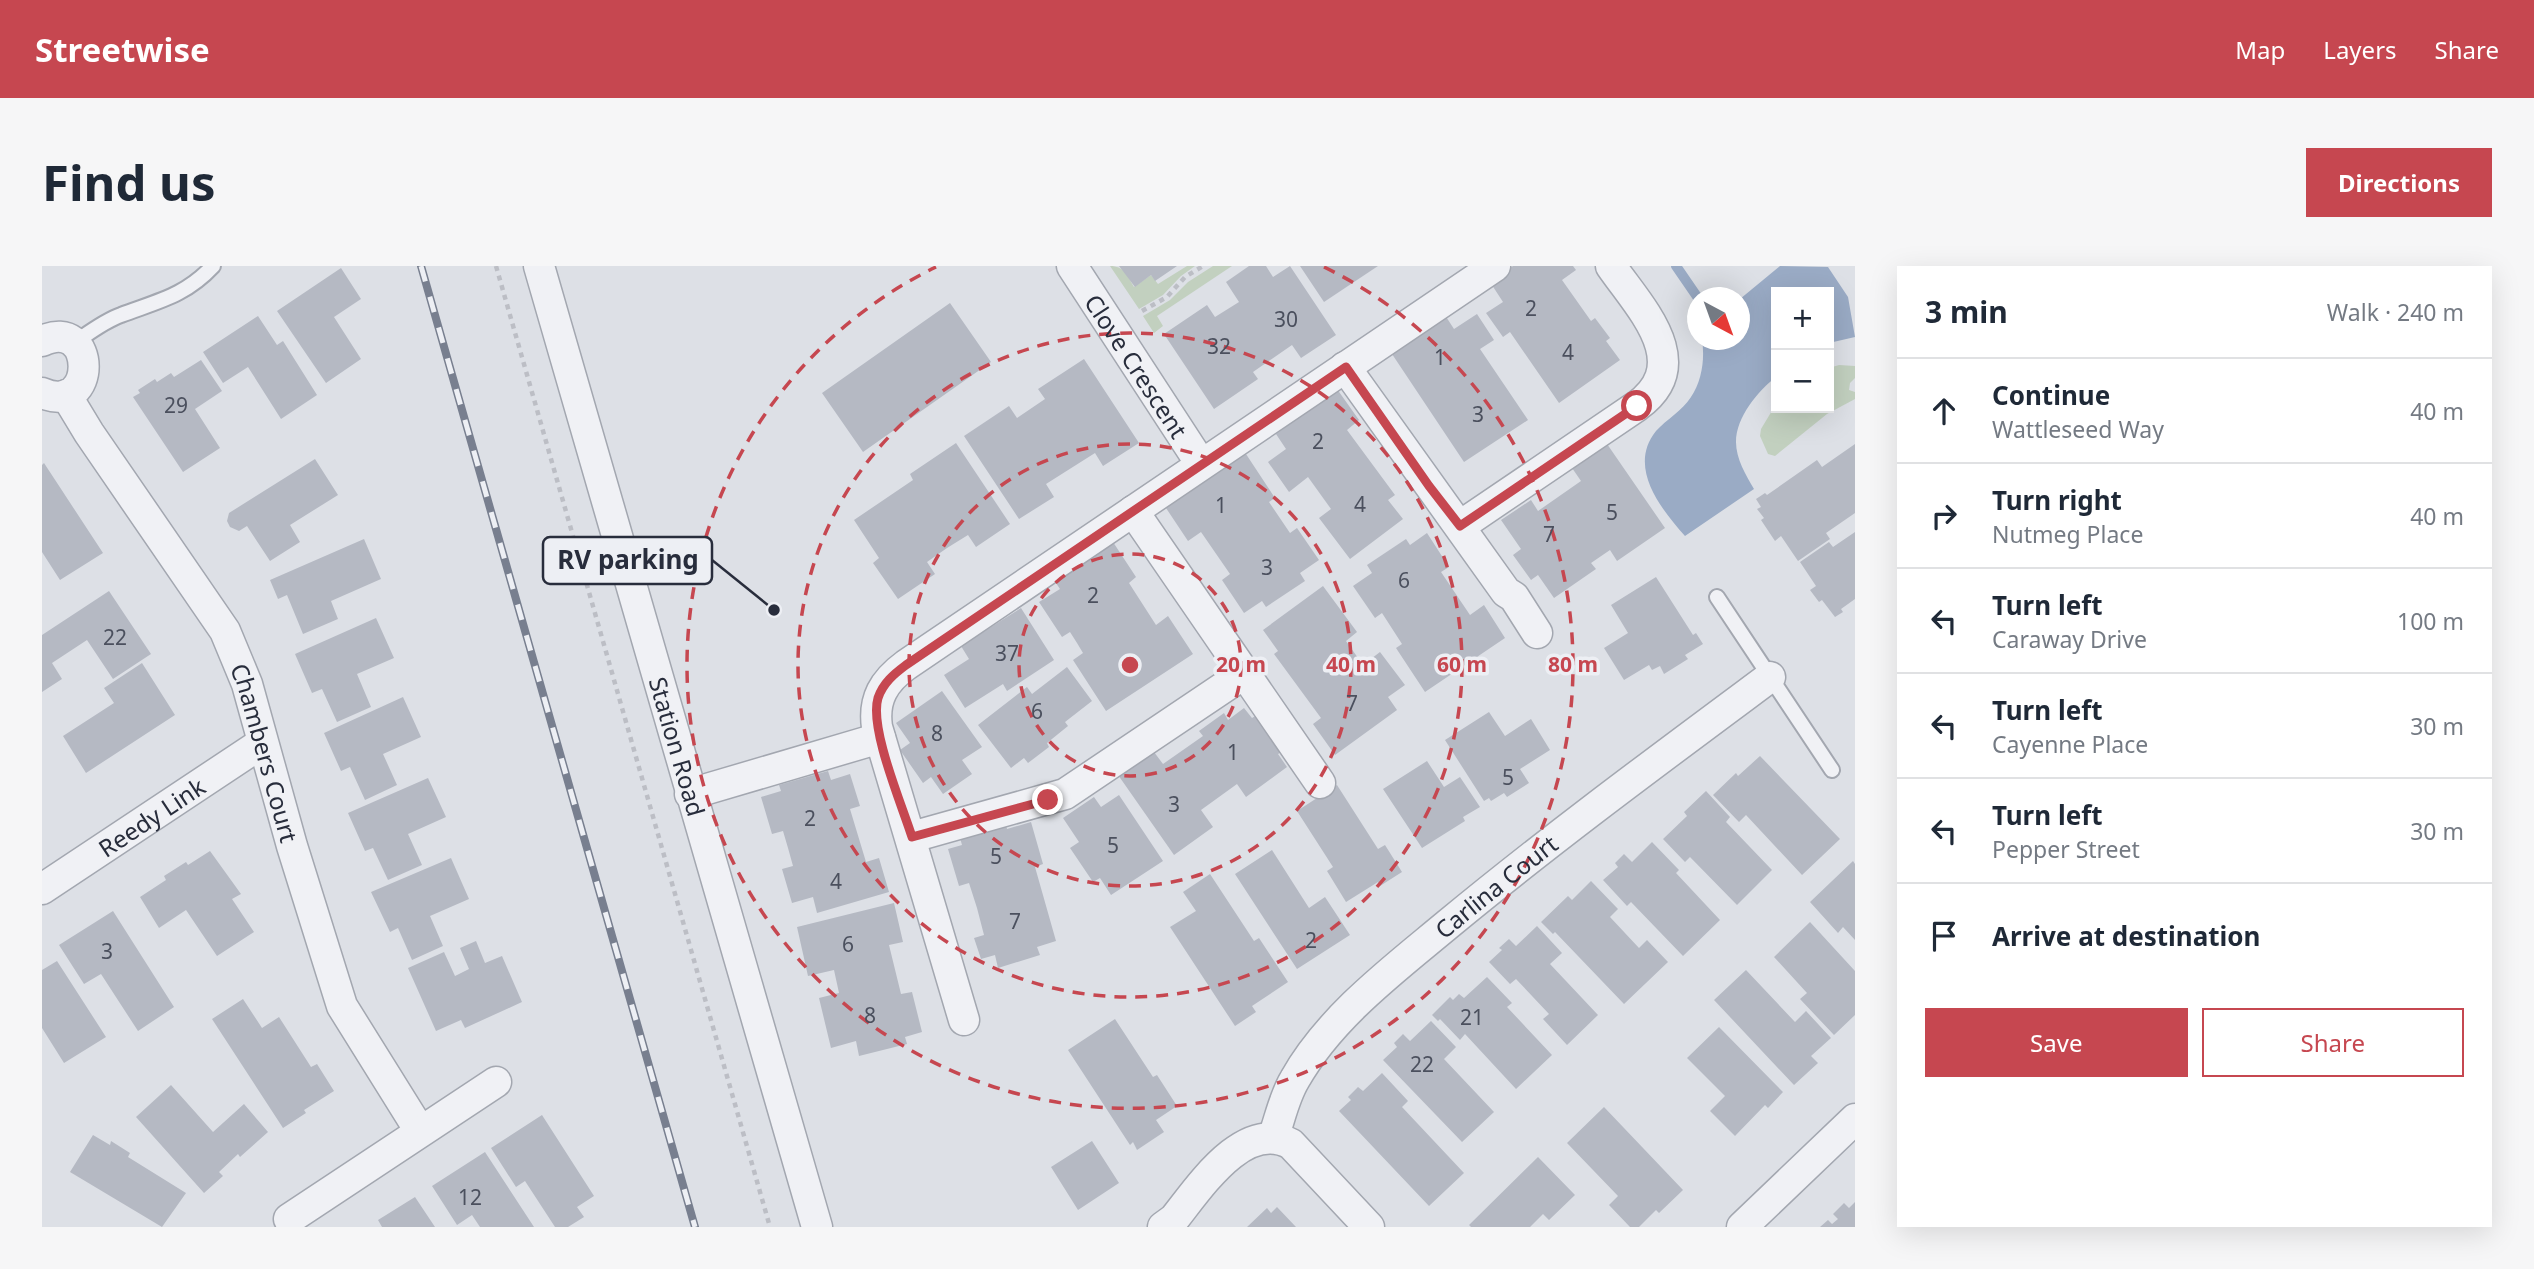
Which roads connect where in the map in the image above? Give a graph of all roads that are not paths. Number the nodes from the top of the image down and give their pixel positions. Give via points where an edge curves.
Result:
1 (213, 266) edge
2 (538, 266) edge
3 (1073, 266) edge
4 (1495, 266) edge
5 (1611, 266) edge
6 (51, 336) edge
7 (1346, 367) junction
8 (54, 394) edge
9 (1201, 464) junction
10 (1133, 511) junction
11 (1460, 526) junction
12 (1717, 597) dead end
13 (1537, 633) dead end
14 (1245, 673) junction
15 (1770, 677) junction
16 (880, 738) junction
17 (262, 743) junction
18 (1832, 770) dead end
19 (1320, 783) dead end
20 (690, 794) junction
21 (912, 837) junction
22 (42, 889) edge
23 (964, 1020) dead end
24 (496, 1082) dead end
25 (1855, 1119) edge
26 (420, 1131) junction
27 (1273, 1138) junction
28 (289, 1219) dead end
29 (817, 1227) edge
30 (1163, 1227) edge
31 (1369, 1227) edge
32 (1742, 1227) edge

1 - 6 lane via 174,296
2 - 20 street, Station Road
3 - 9 street, Clove Crescent
4 - 7 street
5 - 11 street via 1661,342 1664,362 1660,381 1643,401
6 - 8 street via 83,356 84,374 74,390
7 - 9 street
7 - 11 street
8 - 17 street, Chambers Court via 89,433 225,631 247,684
9 - 10 street
10 - 14 street
10 - 16 street via 888,680 879,694 876,712
11 - 13 street
12 - 15 lane
14 - 19 street
14 - 21 street via 1065,794
15 - 18 lane
15 - 27 street, Carlina Court via 1476,901 1368,991 1295,1079
16 - 20 street
16 - 21 street
17 - 22 street, Reedy Link
17 - 26 street, Chambers Court via 342,1006
20 - 29 street, Station Road
21 - 23 street
24 - 26 street
25 - 32 street
26 - 28 street
27 - 30 street via 1254,1140 1229,1156
27 - 31 street via 1291,1144

